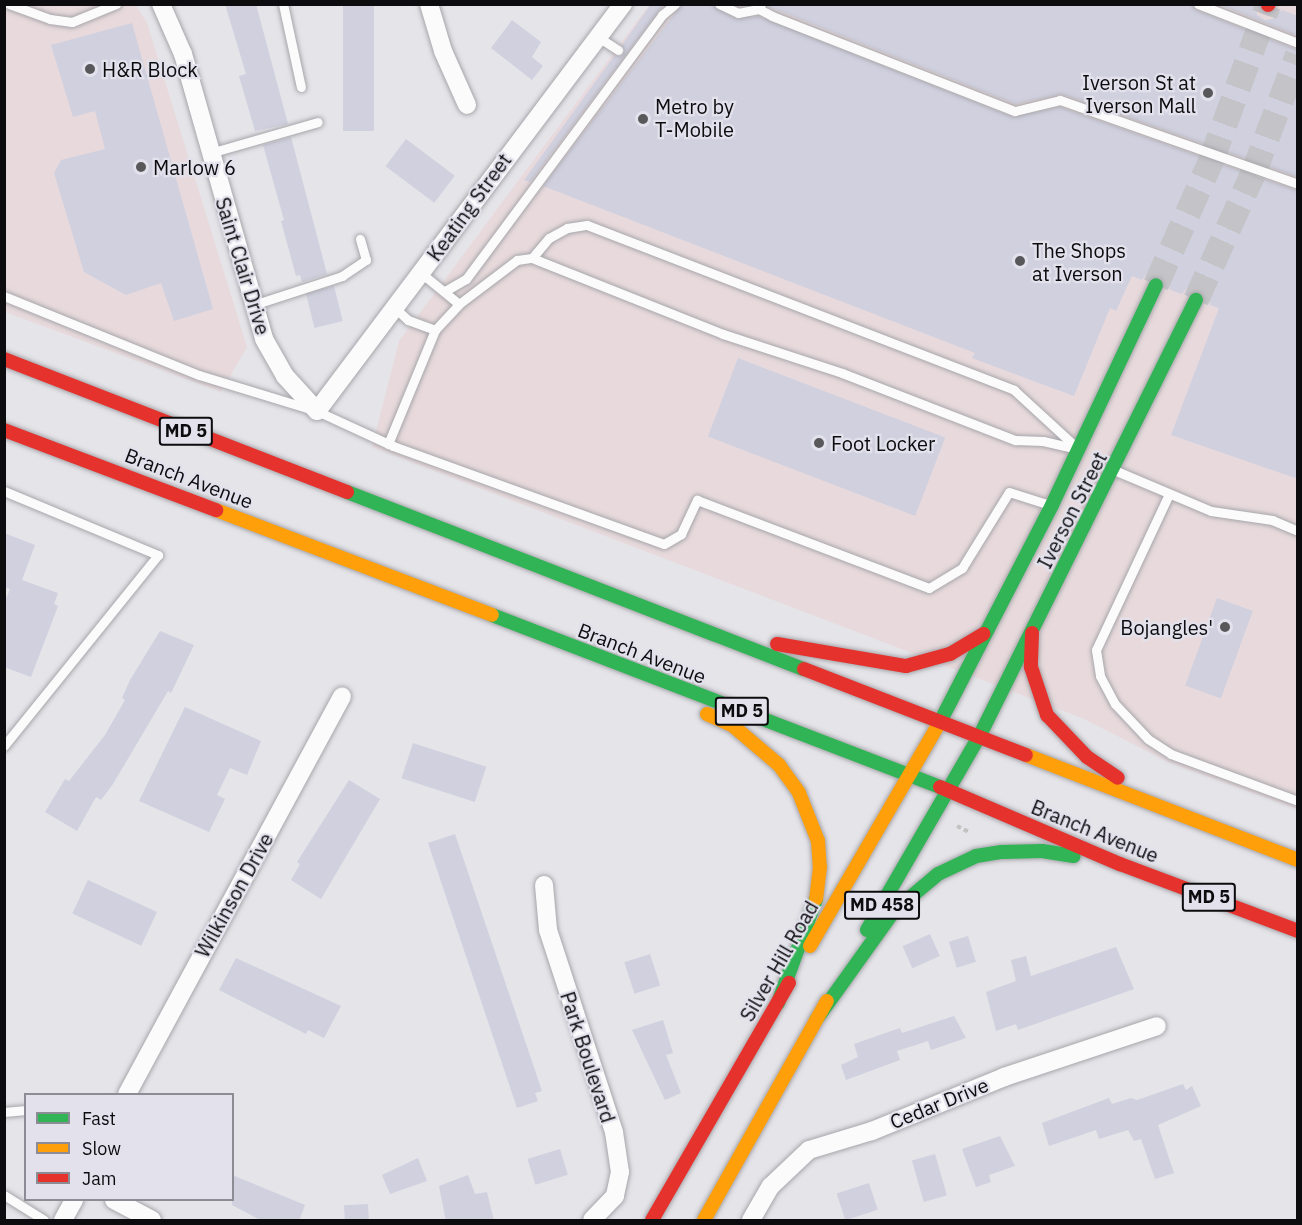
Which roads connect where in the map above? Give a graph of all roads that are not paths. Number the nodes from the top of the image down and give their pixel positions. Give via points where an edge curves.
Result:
1 (9, 4) edge
2 (116, 4) edge
3 (161, 4) edge
4 (283, 4) edge
5 (429, 4) edge
6 (623, 4) edge
7 (675, 4) edge
8 (718, 4) edge
9 (1198, 4) edge
10 (760, 7) edge
11 (598, 37) junction
12 (1298, 44) edge
13 (618, 50) dead end
14 (301, 87) dead end
15 (467, 105) dead end
16 (318, 122) dead end
17 (210, 153) junction
18 (1298, 184) edge
19 (360, 239) dead end
20 (532, 258) junction
21 (421, 273) junction
22 (1156, 285) tunnel mouth
23 (445, 291) junction
24 (4, 296) edge
25 (1196, 300) tunnel mouth
26 (459, 304) junction
27 (253, 305) junction
28 (395, 308) junction
29 (435, 330) junction
30 (4, 359) edge
31 (317, 411) junction
32 (4, 430) edge
33 (388, 444) junction
34 (1080, 450) junction
35 (1114, 470) junction
36 (4, 491) edge
37 (1169, 494) junction
38 (1053, 505) junction
39 (1298, 531) edge
40 (672, 621) junction
41 (1032, 633) junction
42 (983, 634) junction
43 (575, 648) junction
44 (342, 696) dead end
45 (940, 722) junction
46 (979, 737) junction
47 (4, 746) edge
48 (910, 774) junction
49 (949, 792) junction
50 (1298, 801) edge
51 (1164, 808) junction
52 (1298, 860) edge
53 (1120, 864) junction
54 (544, 885) dead end
55 (1298, 931) edge
56 (778, 1003) junction
57 (816, 1020) junction
58 (1157, 1026) dead end
59 (128, 1093) edge
60 (24, 1110) edge
61 (4, 1112) edge
62 (4, 1195) edge
63 (73, 1201) edge
64 (116, 1201) edge
65 (44, 1221) edge
66 (63, 1221) edge
67 (152, 1221) edge
68 (592, 1221) edge
69 (652, 1221) edge
70 (704, 1221) edge
71 (751, 1221) edge

1 - 2 lane via 50,19 72,22
3 - 17 street, Saint Clair Drive via 183,54
4 - 14 lane
5 - 15 street via 443,51
6 - 11 street, Keating Street
7 - 23 lane via 662,15 466,279
8 - 10 lane via 738,13
9 - 12 lane
10 - 18 lane via 895,67 1015,111 1060,100
11 - 13 lane
11 - 21 street, Keating Street
16 - 17 lane
17 - 27 street, Saint Clair Drive
19 - 27 lane via 366,260 342,276
20 - 26 lane via 517,260
20 - 34 lane via 723,334 842,373 1015,440 1043,441
20 - 34 lane via 549,238 567,228 587,225 1014,390
21 - 23 lane
21 - 28 street, Keating Street
22 - 34 main road, Iverson Street
23 - 26 lane
24 - 31 lane via 199,375
25 - 35 main road, Iverson Street
26 - 29 lane
27 - 31 street, Saint Clair Drive via 272,355 299,394
28 - 29 lane via 408,320
28 - 31 street, Keating Street
29 - 33 lane
30 - 40 main road, Branch Avenue / MD 5
31 - 33 lane
32 - 43 main road, Branch Avenue / MD 5
33 - 38 lane via 664,544 681,534 698,501 929,588 962,568 1009,492
34 - 38 main road, Iverson Street
35 - 37 lane
35 - 41 main road, Iverson Street
36 - 47 lane via 158,555
37 - 39 lane via 1211,511 1272,520
37 - 50 lane via 1096,650 1100,676 1115,704 1148,740
38 - 42 main road, Iverson Street
40 - 42 main road via 823,654 906,666 950,654
40 - 45 main road, Branch Avenue / MD 5
41 - 46 main road, Iverson Street
41 - 51 main road via 1031,667 1047,715 1087,757
42 - 45 main road, Iverson Street
43 - 48 main road, Branch Avenue / MD 5
43 - 56 main road via 732,725 779,765 800,793 818,841 818,890
44 - 59 street, Wilkinson Drive
45 - 46 main road, Branch Avenue / MD 5
45 - 48 main road, Silver Hill Road / MD 458
46 - 49 main road, MD 458
46 - 51 main road, Branch Avenue / MD 5
48 - 49 main road, Branch Avenue / MD 5
48 - 56 main road, Silver Hill Road / MD 458
49 - 53 main road, Branch Avenue / MD 5
49 - 57 main road, MD 458
51 - 52 main road, Branch Avenue / MD 5
53 - 55 main road, Branch Avenue / MD 5
53 - 57 main road via 1022,851 979,855 959,862 924,884 894,911
54 - 68 street, Park Boulevard via 548,930 614,1132 620,1172 615,1196
56 - 69 main road, Silver Hill Road / MD 458
57 - 70 main road, MD 458
58 - 71 street, Cedar Drive via 1004,1077 872,1131 809,1150 771,1186
60 - 61 lane
62 - 65 lane
63 - 66 street
64 - 67 street

